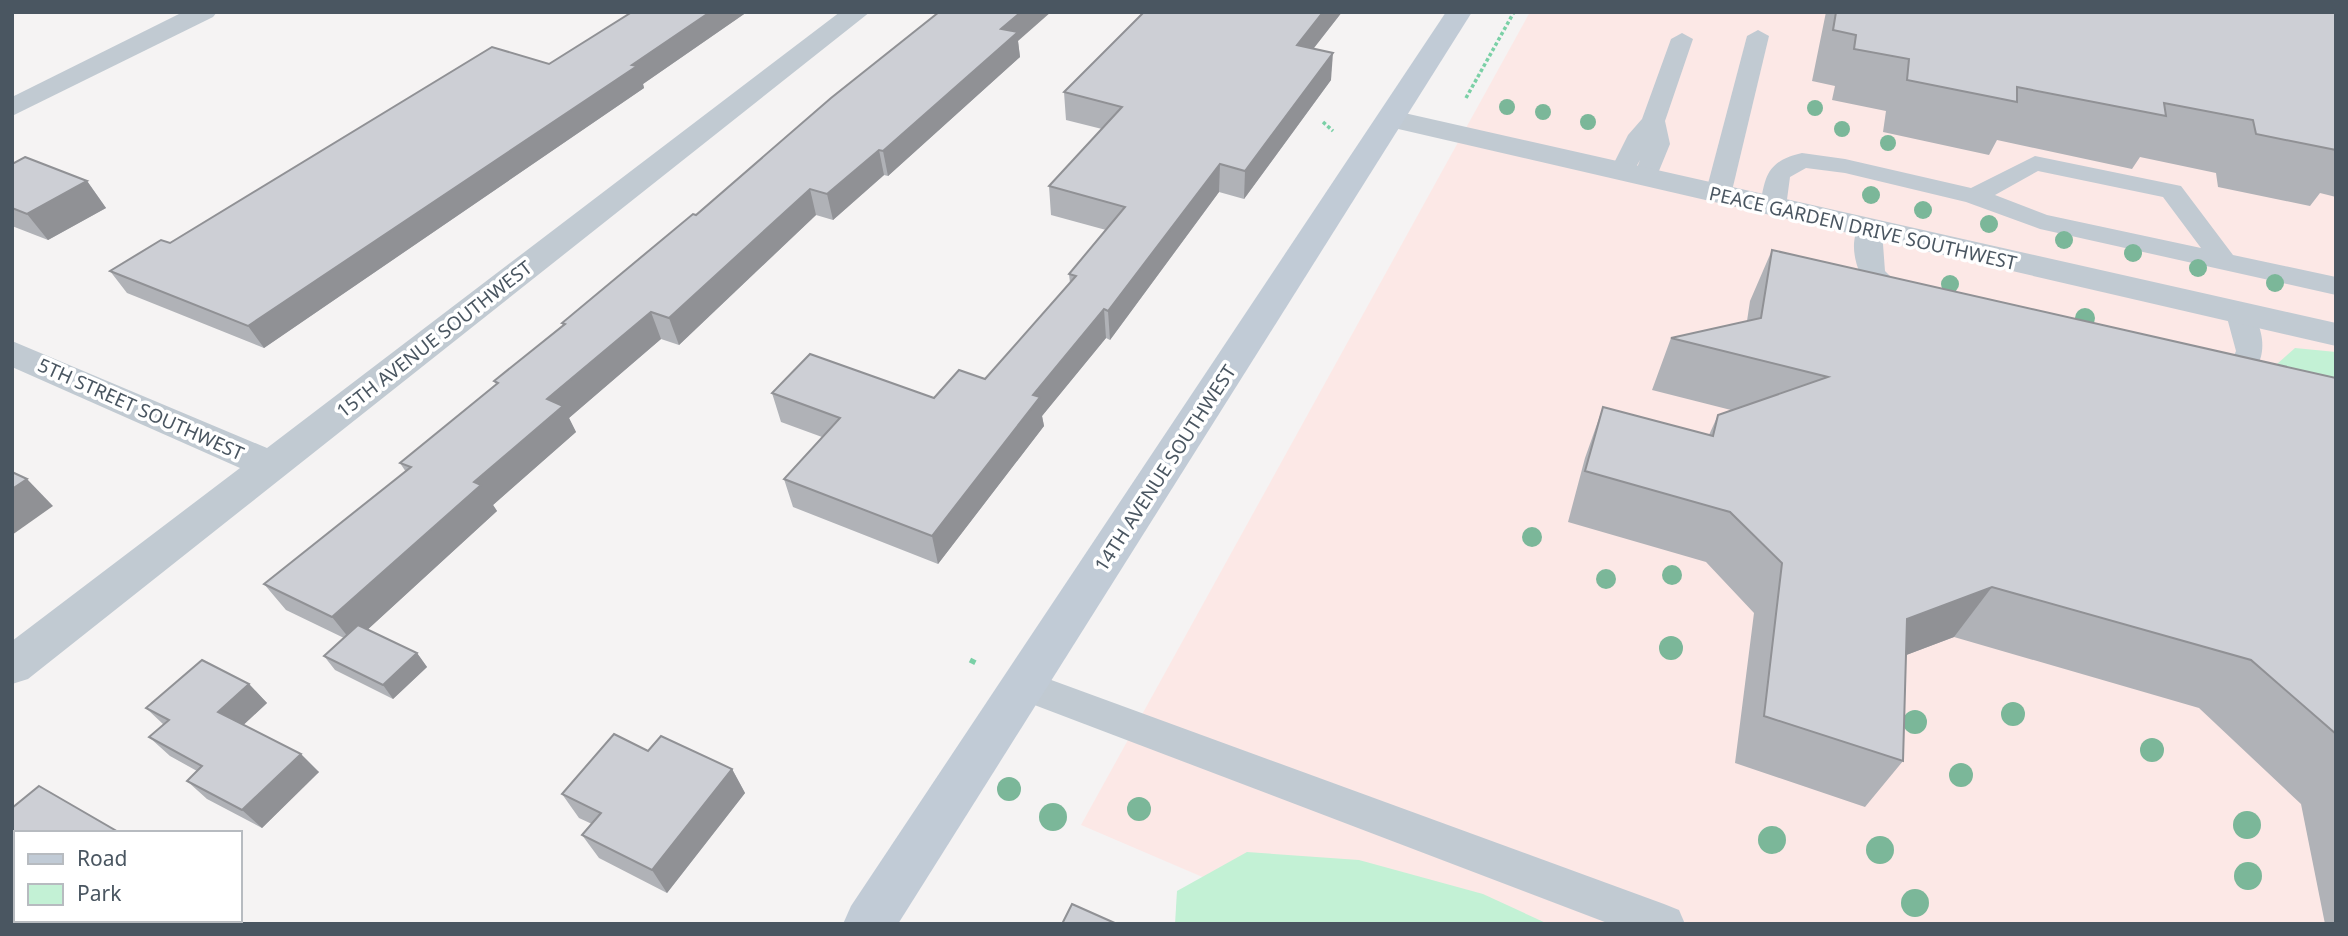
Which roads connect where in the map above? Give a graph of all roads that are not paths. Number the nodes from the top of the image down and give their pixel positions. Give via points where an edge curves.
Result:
1 (204, 12) edge
2 (857, 12) edge
3 (1459, 12) edge
4 (1758, 36) dead end
5 (1682, 39) dead end
6 (12, 108) edge
7 (1391, 119) junction
8 (1633, 175) junction
9 (1718, 195) junction
10 (1975, 196) junction
11 (1773, 207) junction
12 (1869, 231) junction
13 (2224, 261) junction
14 (2336, 286) edge
15 (1926, 309) edge
16 (2240, 314) junction
17 (2336, 335) edge
18 (12, 353) edge
19 (2184, 372) edge
20 (270, 465) junction
21 (12, 666) edge
22 (1024, 685) junction
23 (869, 924) edge
24 (1664, 924) edge

1 - 6 street
2 - 20 street, 15TH AVENUE SOUTHWEST
3 - 7 street, 14TH AVENUE SOUTHWEST
4 - 9 lane
5 - 8 lane via 1653,121 1640,135
7 - 8 street, PEACE GARDEN DRIVE SOUTHWEST
7 - 22 street, 14TH AVENUE SOUTHWEST
8 - 9 street, PEACE GARDEN DRIVE SOUTHWEST
9 - 11 street, PEACE GARDEN DRIVE SOUTHWEST
10 - 11 lane via 1802,160 1778,174
10 - 13 lane via 2040,221
10 - 13 lane via 2035,163 2172,191
11 - 12 street, PEACE GARDEN DRIVE SOUTHWEST
12 - 15 lane via 1870,273 1882,288
12 - 16 street, PEACE GARDEN DRIVE SOUTHWEST
13 - 14 lane
16 - 17 street, PEACE GARDEN DRIVE SOUTHWEST
16 - 19 lane via 2250,351 2245,364 2226,373
18 - 20 street, 5TH STREET SOUTHWEST
20 - 21 street, 15TH AVENUE SOUTHWEST
22 - 23 street, 14TH AVENUE SOUTHWEST
22 - 24 lane

